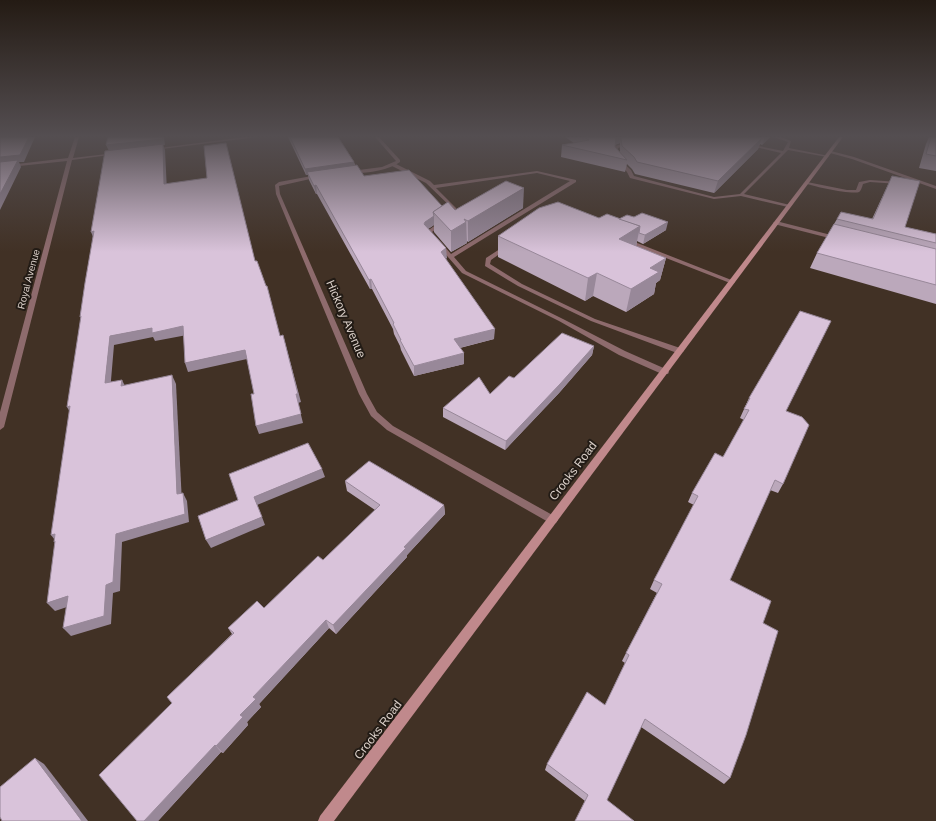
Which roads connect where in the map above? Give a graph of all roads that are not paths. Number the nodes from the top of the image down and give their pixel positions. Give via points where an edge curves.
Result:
1 (66, 175) edge
2 (326, 175) edge
3 (414, 175) edge
4 (514, 175) edge
5 (551, 175) edge
6 (631, 175) edge
7 (761, 175) edge
8 (813, 175) edge
9 (900, 175) edge
10 (913, 180) junction
11 (807, 183) junction
12 (433, 187) junction
13 (936, 188) edge
14 (741, 195) junction
15 (788, 206) junction
16 (452, 216) edge
17 (446, 220) edge
18 (776, 222) junction
19 (620, 238) edge
20 (847, 241) edge
21 (512, 243) edge
22 (450, 257) junction
23 (732, 282) junction
24 (680, 351) junction
25 (665, 372) junction
26 (0, 427) edge
27 (553, 520) junction
28 (325, 821) edge

1 - 26 street, Royal Avenue
2 - 27 street, Hickory Avenue via 281,183 277,185 278,194 363,394 374,414 390,428
3 - 12 street
4 - 12 street
5 - 22 street via 574,181
6 - 14 street via 714,198
7 - 14 street
8 - 11 main road, Crooks Road
9 - 10 street
10 - 11 street via 896,183 870,181 861,184 858,191
10 - 13 street
11 - 15 main road, Crooks Road
12 - 16 street via 457,213
14 - 15 street
15 - 18 main road, Crooks Road
17 - 22 street via 429,232
18 - 20 street
18 - 23 main road, Crooks Road
19 - 23 street
21 - 24 street via 488,259 487,265 520,285 593,320
22 - 25 street via 464,272 622,353
23 - 24 main road, Crooks Road
24 - 25 main road, Crooks Road
25 - 27 main road, Crooks Road
27 - 28 main road, Crooks Road

